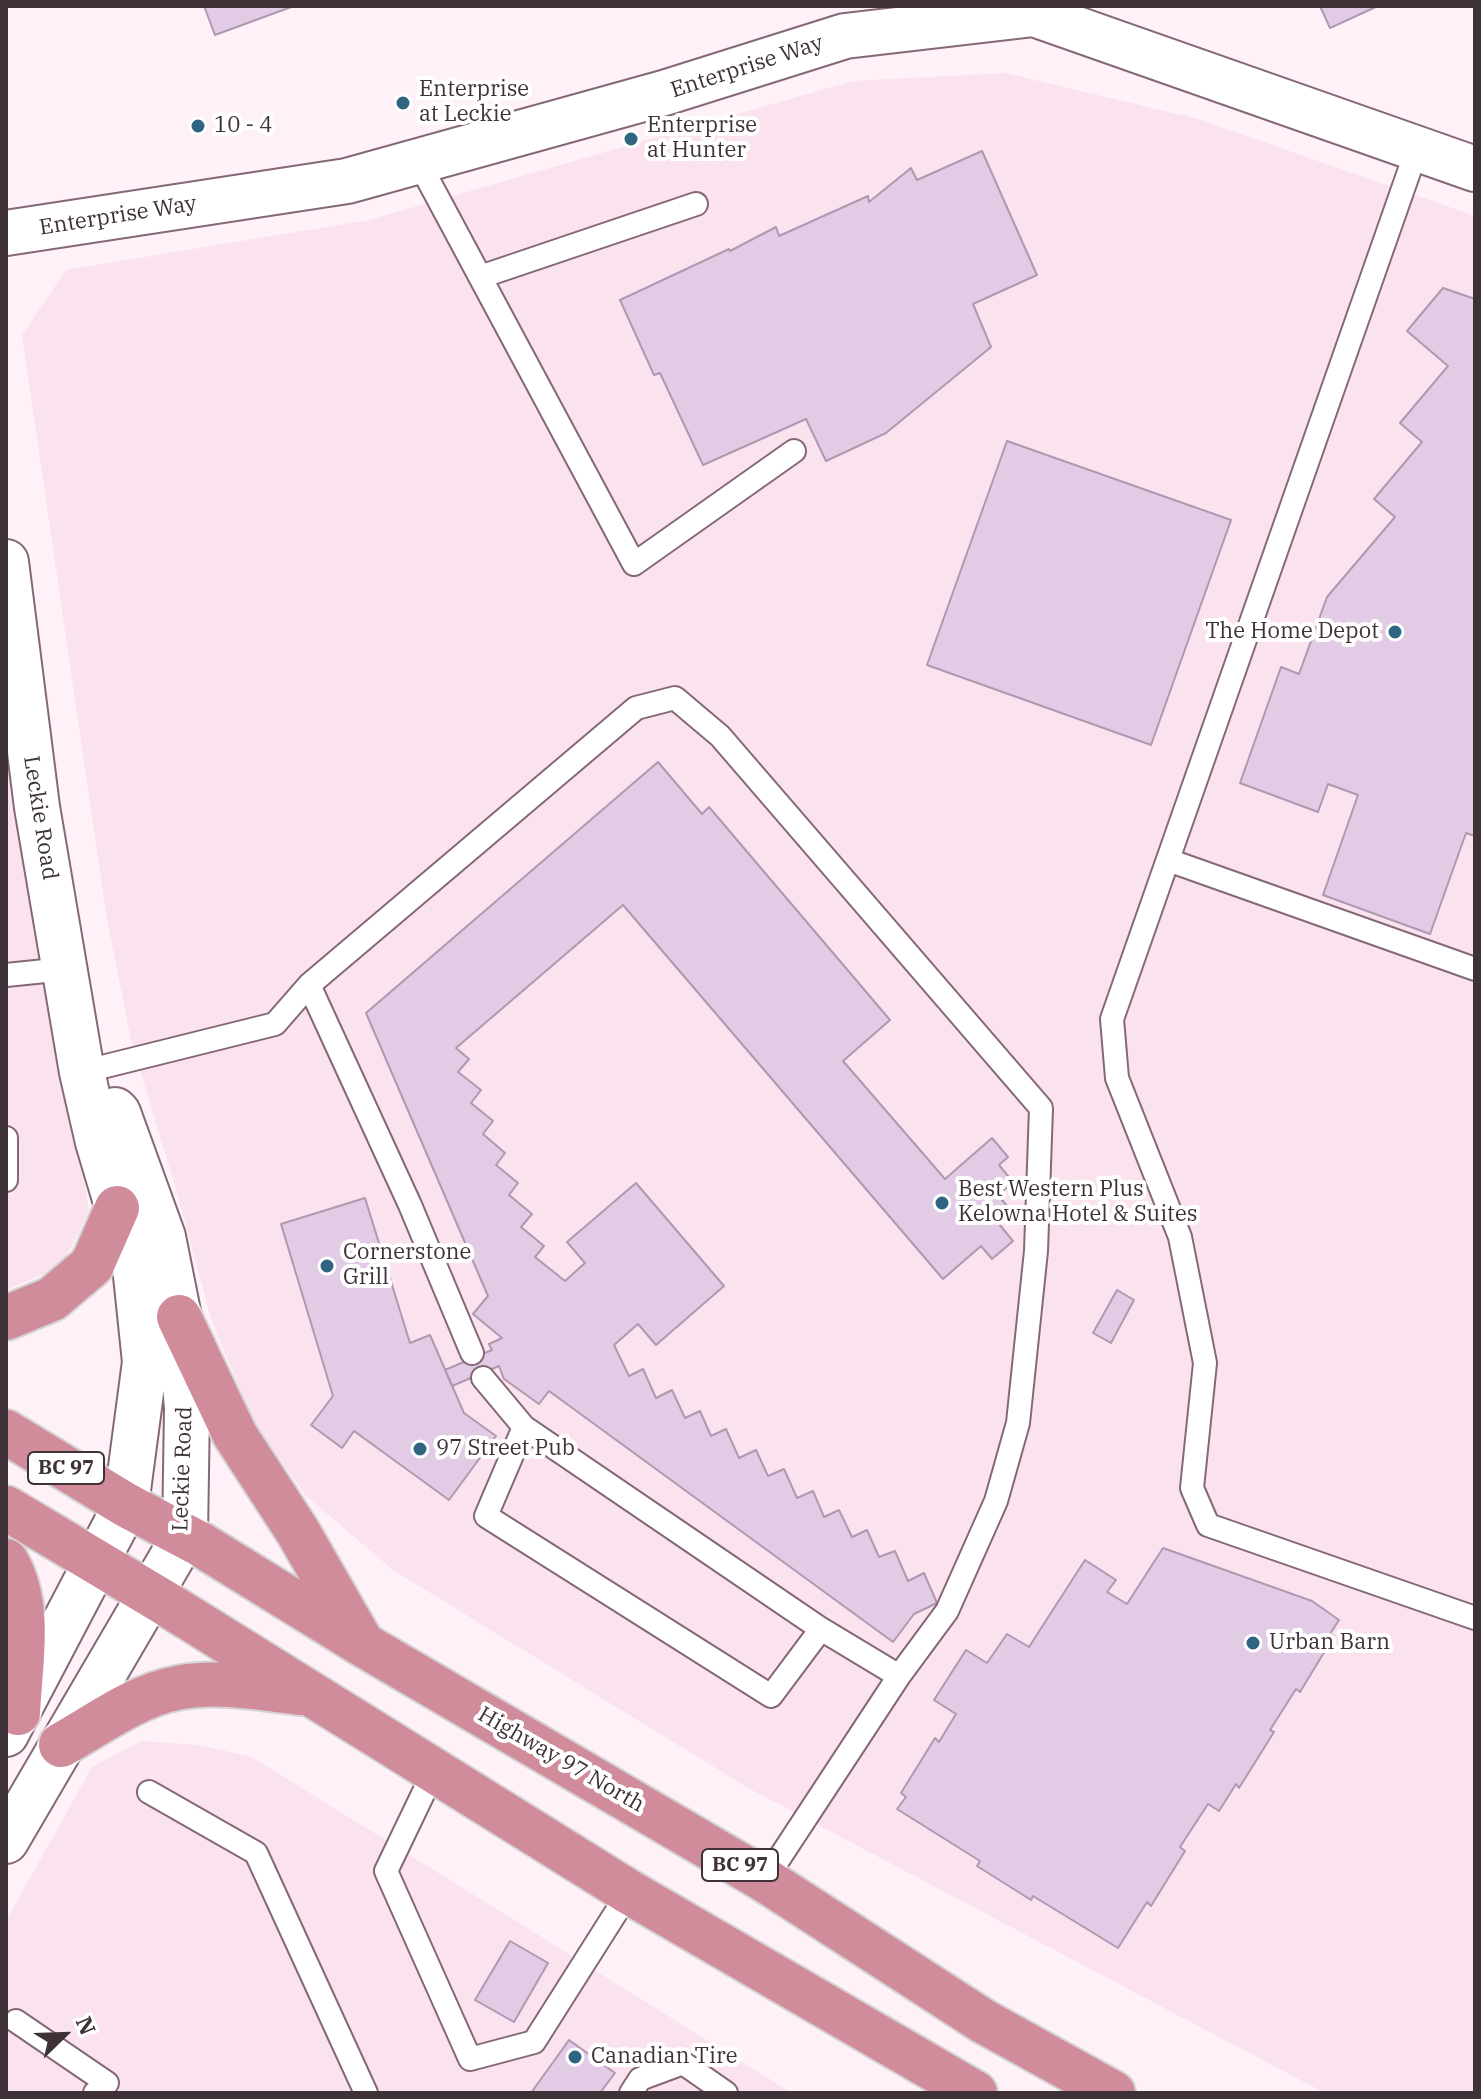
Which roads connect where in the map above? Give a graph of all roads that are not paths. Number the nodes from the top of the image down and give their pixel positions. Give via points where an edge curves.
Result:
1 (1417, 149) junction
2 (418, 161) junction
3 (1475, 169) edge
4 (696, 204) dead end
5 (6, 233) edge
6 (480, 277) junction
7 (794, 451) dead end
8 (8, 589) edge
9 (1168, 860) junction
10 (65, 969) junction
11 (1475, 969) edge
12 (6, 975) edge
13 (309, 985) junction
14 (82, 1072) junction
15 (6, 1138) edge
16 (6, 1180) edge
17 (117, 1208) junction
18 (179, 1317) junction
19 (6, 1318) edge
20 (472, 1353) dead end
21 (483, 1378) dead end
22 (524, 1427) junction
23 (6, 1432) edge
24 (126, 1505) junction
25 (6, 1508) edge
26 (185, 1535) junction
27 (6, 1561) edge
28 (96, 1562) junction
29 (151, 1595) junction
30 (1475, 1618) edge
31 (821, 1629) junction
32 (362, 1644) junction
33 (899, 1676) junction
34 (310, 1694) junction
35 (12, 1724) edge
36 (61, 1745) junction
37 (434, 1771) junction
38 (149, 1792) dead end
39 (6, 1841) edge
40 (765, 1880) junction
41 (629, 1892) junction
42 (16, 2021) dead end
43 (963, 2090) edge
44 (95, 2093) edge
45 (366, 2093) edge
46 (631, 2093) edge
47 (726, 2093) edge
48 (1113, 2093) edge

1 - 2 main road, Enterprise Way via 1034,14 845,36
1 - 3 main road, Enterprise Way
1 - 9 lane
2 - 5 main road, Enterprise Way via 347,181
2 - 6 lane
4 - 6 lane
6 - 7 lane via 634,564
8 - 10 main road, Leckie Road
9 - 11 lane
9 - 30 lane via 1112,1019 1117,1078 1180,1237 1205,1363 1192,1488 1208,1525
10 - 12 lane
10 - 14 main road, Leckie Road
13 - 14 lane via 275,1024
13 - 20 lane
13 - 33 lane via 636,708 675,698 720,736 1041,1108 1036,1251 1018,1423 996,1501 947,1611
14 - 17 main road, Leckie Road
14 - 18 main road, Leckie Road via 118,1113 163,1237
15 - 16 lane
17 - 19 highway via 92,1265 52,1299
17 - 24 main road, Leckie Road via 135,1266 145,1362
18 - 26 main road, Leckie Road via 187,1408
18 - 32 highway via 235,1435
21 - 22 lane
22 - 31 lane
22 - 31 lane via 486,1516 771,1696
23 - 24 highway, Highway 97 North / BC 97
24 - 26 highway, Highway 97 North / BC 97
24 - 28 main road, Leckie Road
25 - 28 highway, BC 97
26 - 29 main road, Leckie Road
26 - 32 highway, Highway 97 North / BC 97
27 - 35 highway via 22,1602
28 - 29 highway, BC 97
28 - 35 main road, Leckie Road
29 - 34 highway, BC 97
29 - 36 main road, Leckie Road
31 - 33 lane
32 - 40 highway, Highway 97 North / BC 97
33 - 40 lane
34 - 36 highway via 224,1684 176,1688 135,1703
34 - 37 highway, BC 97
36 - 39 main road, Leckie Road
37 - 41 highway, BC 97
37 - 41 lane via 386,1871 470,2059 534,2042
38 - 45 lane via 256,1853
40 - 48 highway, Highway 97 North / BC 97 via 983,2021
41 - 43 highway, BC 97
42 - 44 lane via 107,2083
46 - 47 lane via 640,2079 683,2063

